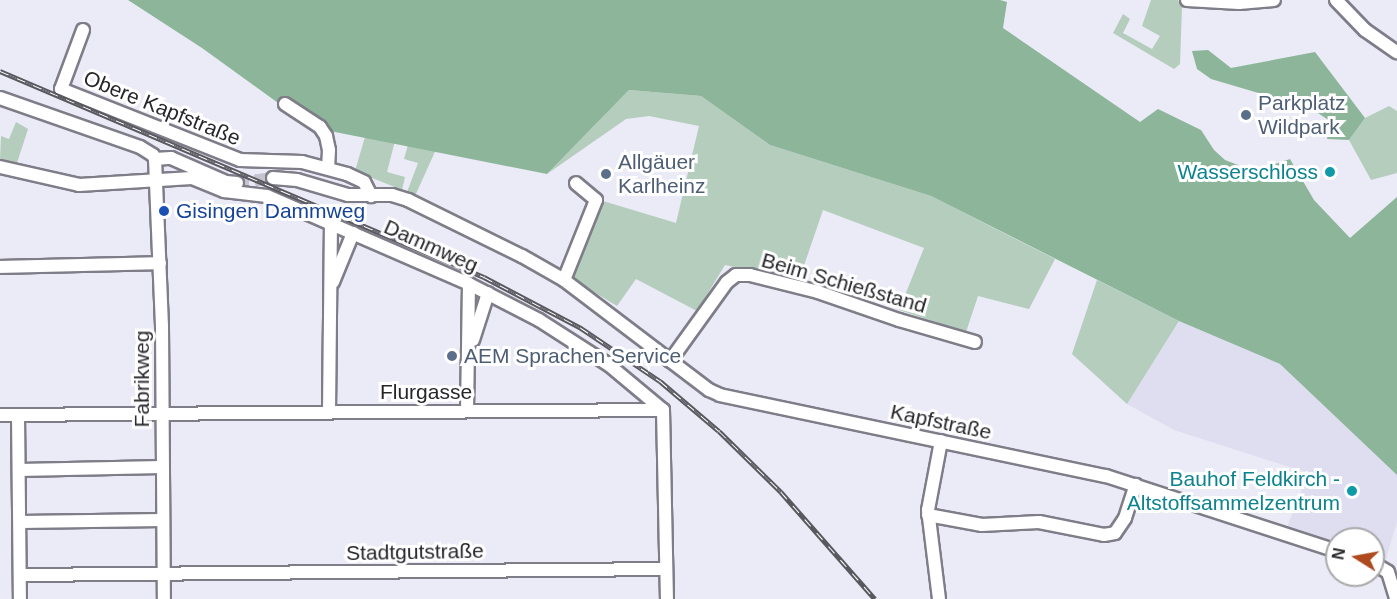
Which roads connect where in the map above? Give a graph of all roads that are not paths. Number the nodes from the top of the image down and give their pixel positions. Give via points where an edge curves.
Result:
1 (1187, 0) edge
2 (1274, 0) edge
3 (1336, 0) edge
4 (83, 30) dead end
5 (1397, 52) edge
6 (0, 98) edge
7 (285, 104) dead end
8 (155, 159) junction
9 (0, 167) edge
10 (328, 168) junction
11 (273, 178) tunnel mouth
12 (158, 179) junction
13 (237, 183) tunnel mouth
14 (576, 183) dead end
15 (371, 196) junction
16 (331, 223) junction
17 (353, 233) junction
18 (160, 263) junction
19 (0, 267) edge
20 (564, 280) junction
21 (469, 284) junction
22 (330, 288) junction
23 (488, 293) junction
24 (975, 342) dead end
25 (469, 352) junction
26 (670, 361) junction
27 (663, 410) junction
28 (467, 411) junction
29 (329, 412) junction
30 (162, 414) junction
31 (0, 415) edge
32 (18, 415) junction
33 (941, 441) junction
34 (162, 467) junction
35 (19, 470) junction
36 (1136, 485) junction
37 (928, 515) junction
38 (163, 520) junction
39 (20, 522) junction
40 (1325, 547) edge
41 (666, 569) junction
42 (1385, 570) edge
43 (164, 573) junction
44 (20, 575) junction
45 (20, 599) edge
46 (164, 599) edge
47 (667, 599) edge
48 (939, 599) edge
49 (1396, 599) edge

1 - 2 street
3 - 5 street via 1365,30
4 - 10 street, Obere Kapfstraße via 61,89 240,160 278,160
6 - 8 street via 140,147
7 - 10 street via 320,127 329,150
8 - 12 street, Fabrikweg
8 - 13 street via 171,158
9 - 12 street, Dammweg via 79,185
10 - 15 street, Obere Kapfstraße via 364,182
11 - 15 street, Kapfstraße via 297,180 348,195
12 - 16 street, Dammweg via 192,178 224,191 267,196
12 - 18 street, Fabrikweg
14 - 20 street via 596,200
15 - 20 street, Kapfstraße via 392,195 408,200
16 - 17 street, Dammweg
16 - 22 street
17 - 21 street, Dammweg
17 - 22 street
18 - 19 street
18 - 30 street, Fabrikweg
20 - 26 street, Kapfstraße
21 - 23 street, Dammweg
21 - 25 street
22 - 29 street
23 - 25 street
23 - 27 street, Dammweg via 573,340
24 - 26 street, Beim Schießstand via 750,274 736,275 727,282
25 - 28 street
26 - 33 street, Kapfstraße via 720,395
27 - 28 street, Flurgasse
27 - 41 street
28 - 29 street, Flurgasse
29 - 30 street, Flurgasse
30 - 32 street, Flurgasse
30 - 34 street, Fabrikweg
31 - 32 street, Flurgasse
32 - 35 street
33 - 36 street, Kapfstraße
33 - 37 street
34 - 35 street
34 - 38 street, Fabrikweg
35 - 39 street
36 - 37 street via 1125,518 1115,533 1104,535 1039,522 982,525
36 - 40 street, Kapfstraße
37 - 48 street
38 - 39 street
38 - 43 street, Fabrikweg
39 - 44 street
41 - 43 street, Stadtgutstraße
41 - 47 street
42 - 49 street
43 - 44 street, Stadtgutstraße
43 - 46 street, Fabrikweg
44 - 45 street

